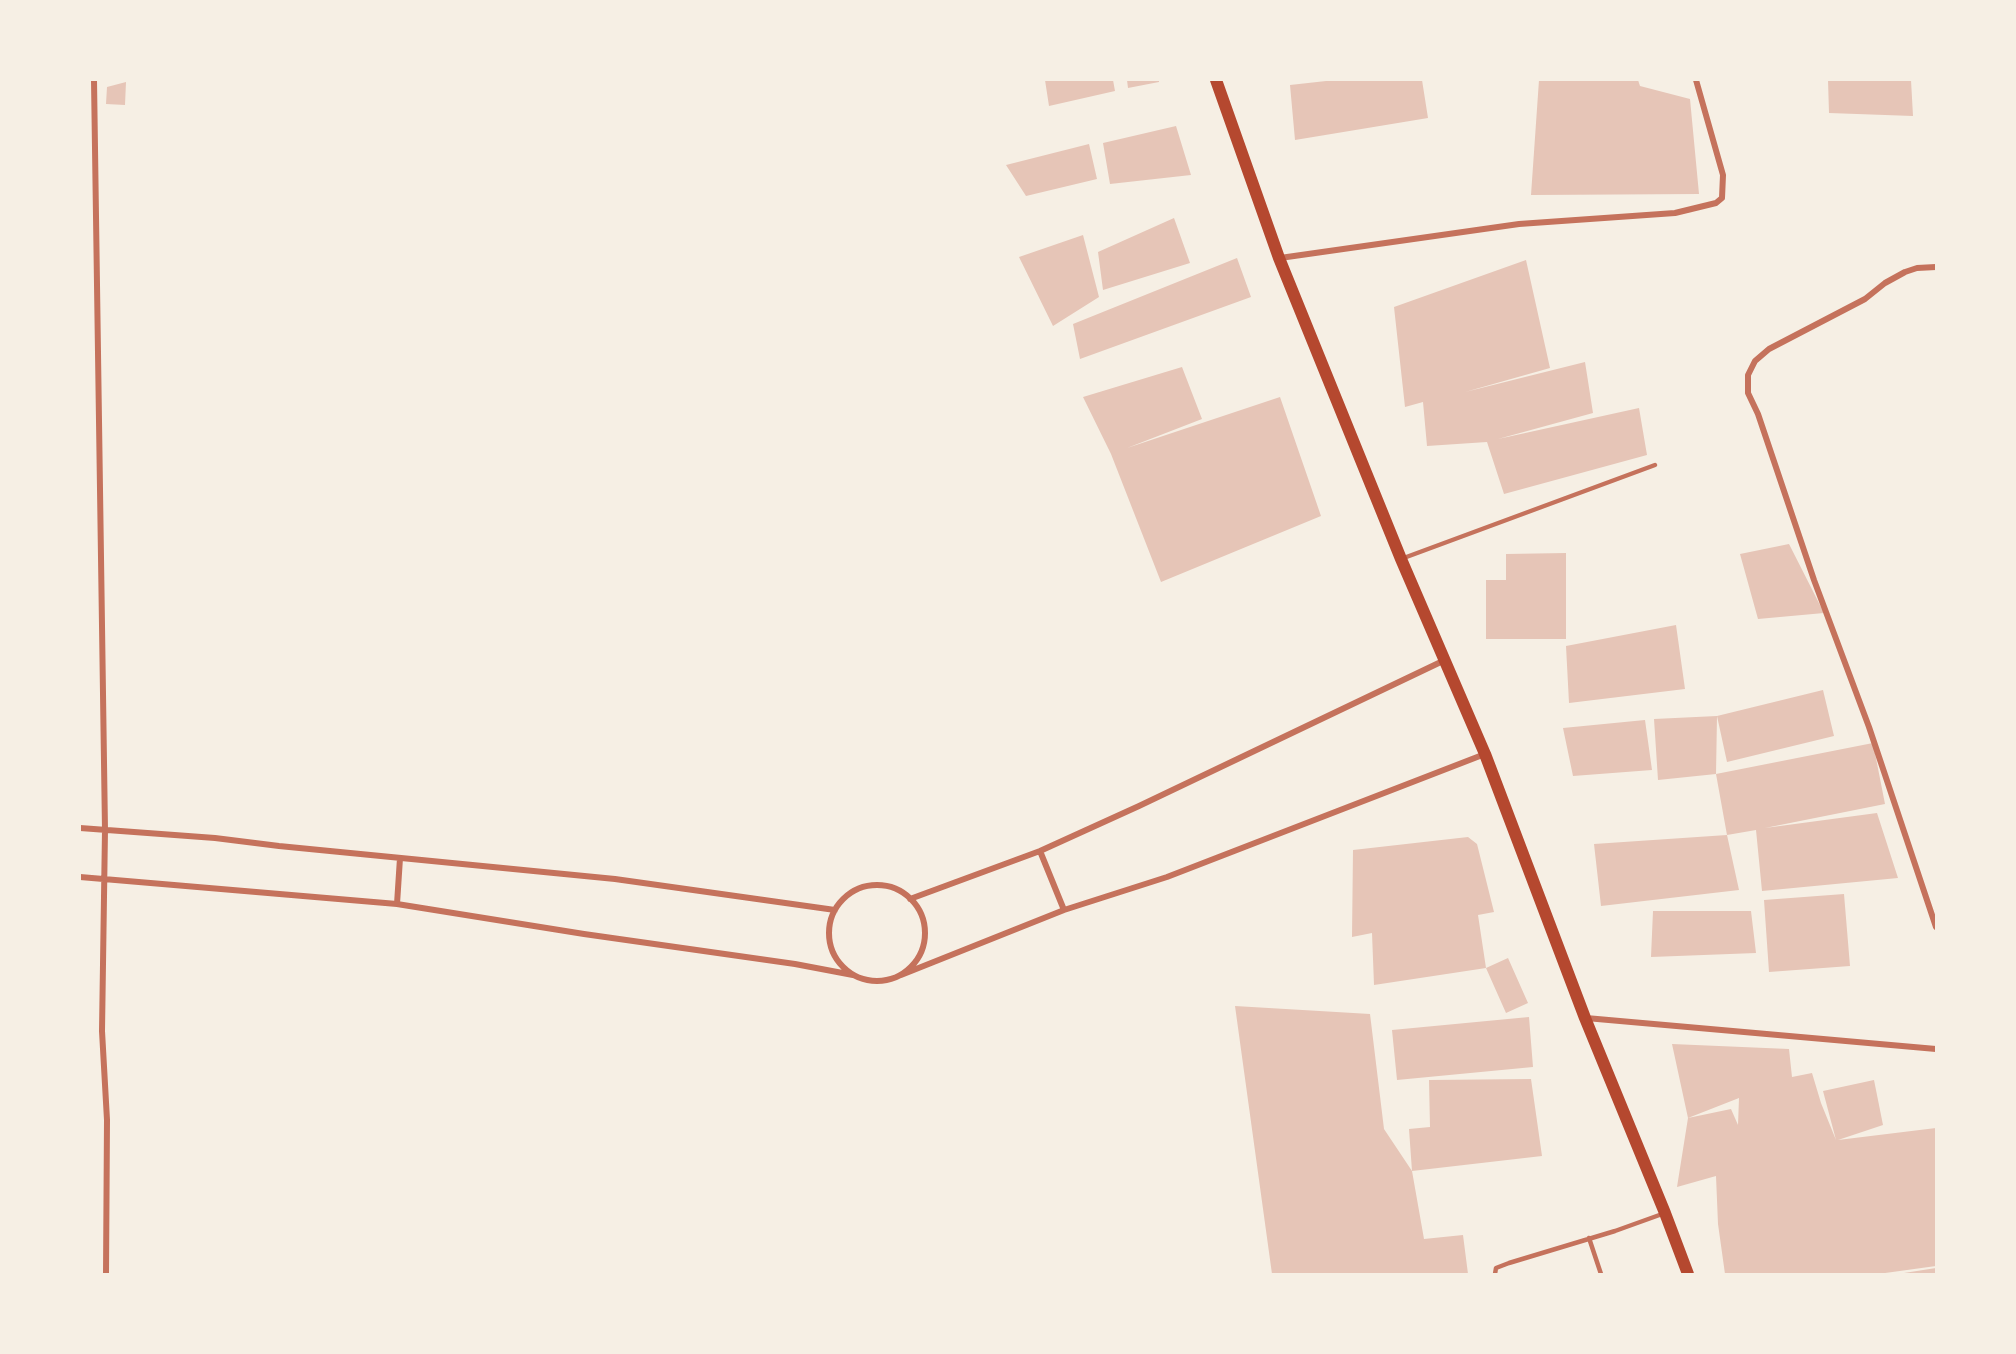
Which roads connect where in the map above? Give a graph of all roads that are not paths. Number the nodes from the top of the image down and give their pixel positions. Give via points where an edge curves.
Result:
1 (94, 80) edge
2 (1216, 80) edge
3 (1696, 80) edge
4 (1279, 258) junction
5 (1936, 267) edge
6 (1655, 465) dead end
7 (1401, 559) junction
8 (1444, 660) junction
9 (1485, 754) junction
10 (80, 828) edge
11 (105, 830) junction
12 (1040, 851) junction
13 (400, 858) junction
14 (80, 877) edge
15 (104, 879) junction
16 (910, 898) junction
17 (397, 904) junction
18 (835, 910) junction
19 (1064, 910) junction
20 (1936, 927) edge
21 (853, 975) junction
22 (901, 975) junction
23 (1585, 1018) junction
24 (1936, 1049) edge
25 (1665, 1213) junction
26 (1589, 1238) junction
27 (106, 1275) edge
28 (1495, 1275) edge
29 (1601, 1275) edge
30 (1688, 1275) edge

1 - 11 street
2 - 4 main road
3 - 4 street via 1723,175 1722,198 1716,203 1675,213 1519,224
4 - 7 main road
5 - 20 street via 1905,272 1769,349 1755,361 1748,375 1748,393 1869,727
6 - 7 lane
7 - 8 main road
8 - 9 main road
8 - 12 street
9 - 19 street via 1167,877
9 - 23 main road
10 - 11 street
11 - 13 street
11 - 15 street
12 - 16 street
12 - 19 street
13 - 17 street
13 - 18 street via 615,879
14 - 15 street
15 - 17 street
15 - 27 street
16 - 18 street via 876,885 852,892
16 - 22 street via 923,920 923,945 911,967
17 - 21 street
18 - 21 street via 831,946 843,967
19 - 22 street
21 - 22 street via 877,981
23 - 24 street
23 - 25 main road
25 - 26 lane
25 - 30 main road
26 - 28 lane via 1496,1268
26 - 29 lane

